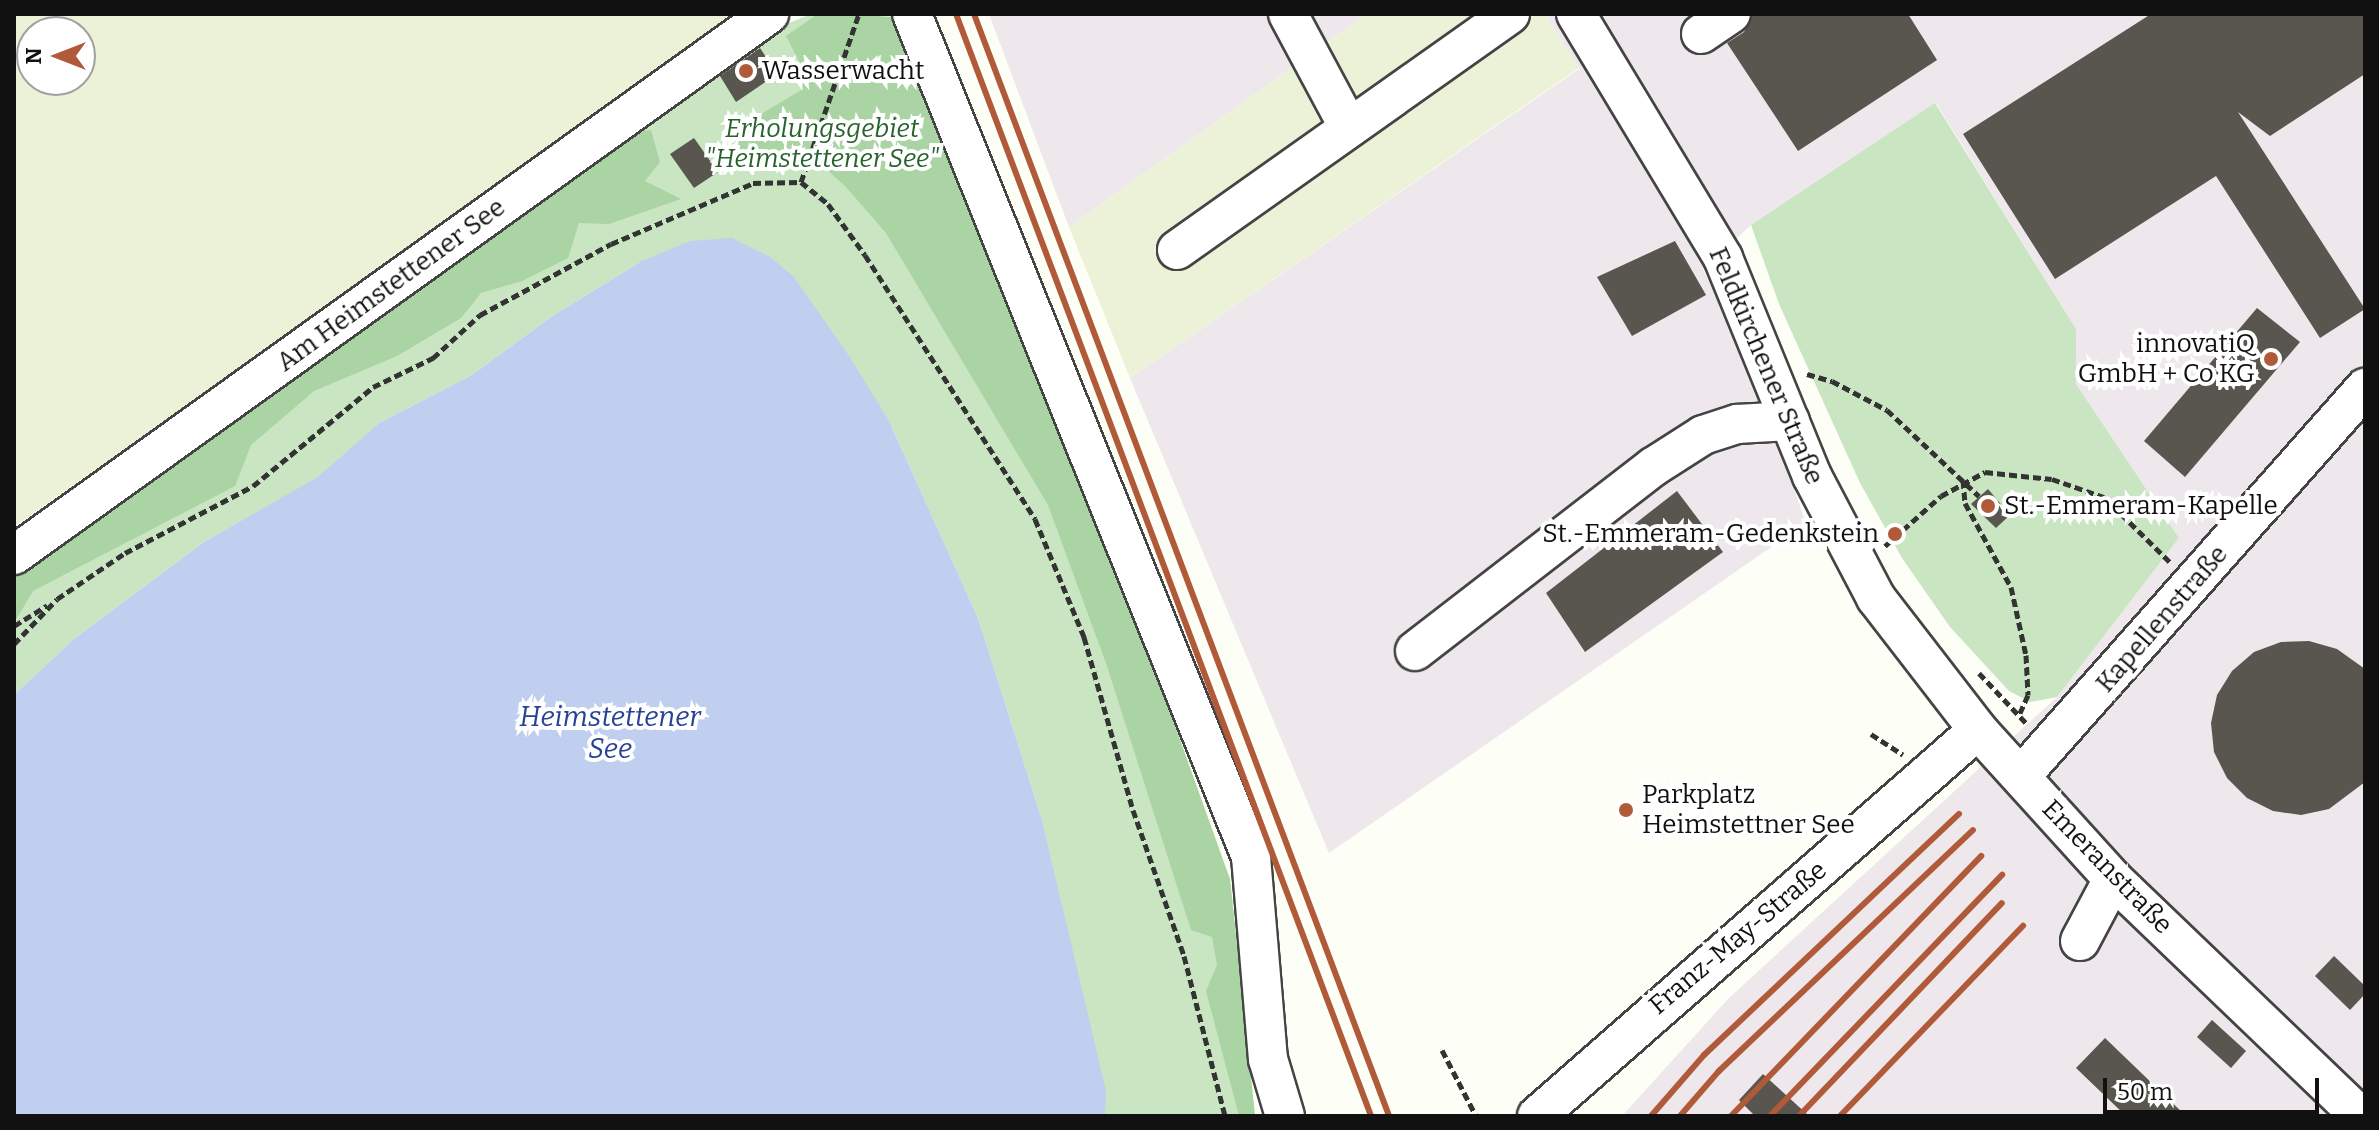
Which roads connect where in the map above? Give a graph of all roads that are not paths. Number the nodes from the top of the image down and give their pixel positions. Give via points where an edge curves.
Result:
1 (769, 14) edge
2 (912, 14) edge
3 (1288, 14) edge
4 (1510, 14) edge
5 (1576, 14) edge
6 (1349, 128) junction
7 (1177, 250) dead end
8 (2365, 388) edge
9 (1790, 421) junction
10 (14, 555) edge
11 (1876, 598) joint
12 (1415, 651) dead end
13 (1978, 730) junction
14 (2021, 776) junction
15 (2113, 879) junction
16 (2080, 941) dead end
17 (1285, 1116) edge
18 (1537, 1116) edge
19 (2360, 1116) edge

1 - 10 street, Am Heimstettener See
2 - 17 street via 1251,857 1268,1059
3 - 6 street
4 - 6 street
5 - 9 street, Feldkirchener Straße via 1723,258
6 - 7 street
8 - 14 street, Kapellenstraße
9 - 11 street, Feldkirchener Straße via 1812,476
9 - 12 street via 1737,424 1703,435 1653,467
11 - 13 street, Emeranstraße
13 - 14 street, Emeranstraße
13 - 18 street, Franz-May-Straße
14 - 15 street, Emeranstraße
15 - 16 street
15 - 19 street, Emeranstraße

